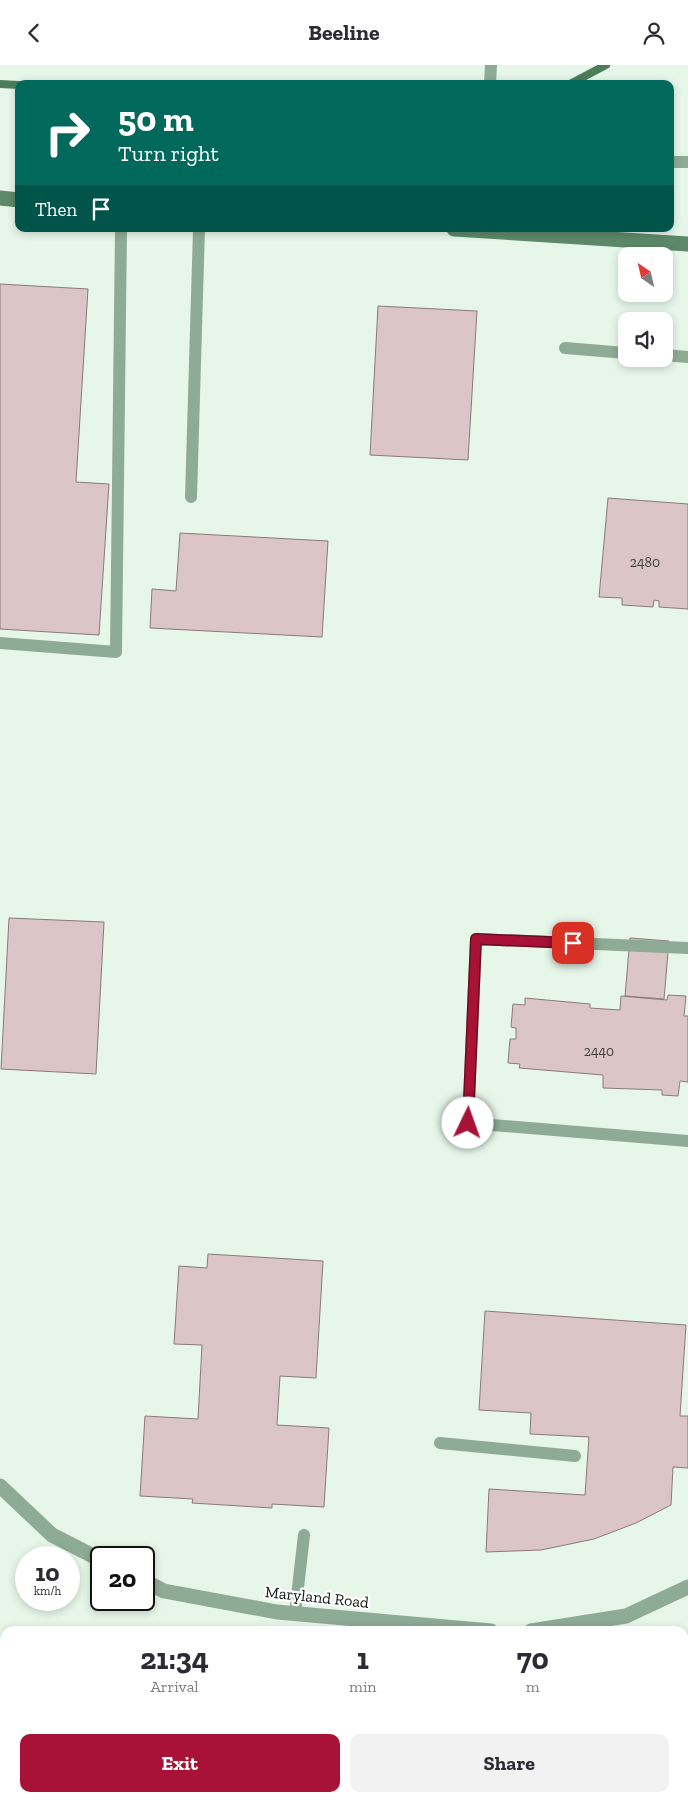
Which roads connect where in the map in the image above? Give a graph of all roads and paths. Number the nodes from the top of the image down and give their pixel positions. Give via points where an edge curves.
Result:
1 (491, 65) edge
2 (490, 80) edge
3 (674, 162) edge
4 (688, 163) edge
5 (0, 199) edge
6 (15, 200) edge
7 (121, 232) edge
8 (198, 232) edge
9 (509, 232) edge
10 (688, 245) edge
11 (565, 348) dead end
12 (618, 352) edge
13 (673, 356) edge
14 (688, 357) edge
15 (191, 497) dead end
16 (0, 643) edge
17 (688, 947) edge
18 (688, 1141) edge
19 (440, 1443) dead end
20 (575, 1457) dead end
21 (0, 1486) edge
22 (304, 1535) dead end
23 (90, 1554) edge
24 (155, 1586) edge
25 (688, 1587) edge
26 (295, 1613) junction
27 (383, 1626) edge
28 (563, 1626) edge

1 - 2 lane
3 - 4 lane
5 - 6 street
7 - 16 lane via 116,652
8 - 15 lane
9 - 10 street
11 - 12 lane
13 - 14 lane
17 - 18 lane via 476,939 468,1123
19 - 20 lane
21 - 23 street via 52,1535
22 - 26 lane
24 - 26 street, Maryland Road via 164,1591
25 - 28 street via 626,1616
26 - 27 street, Maryland Road

